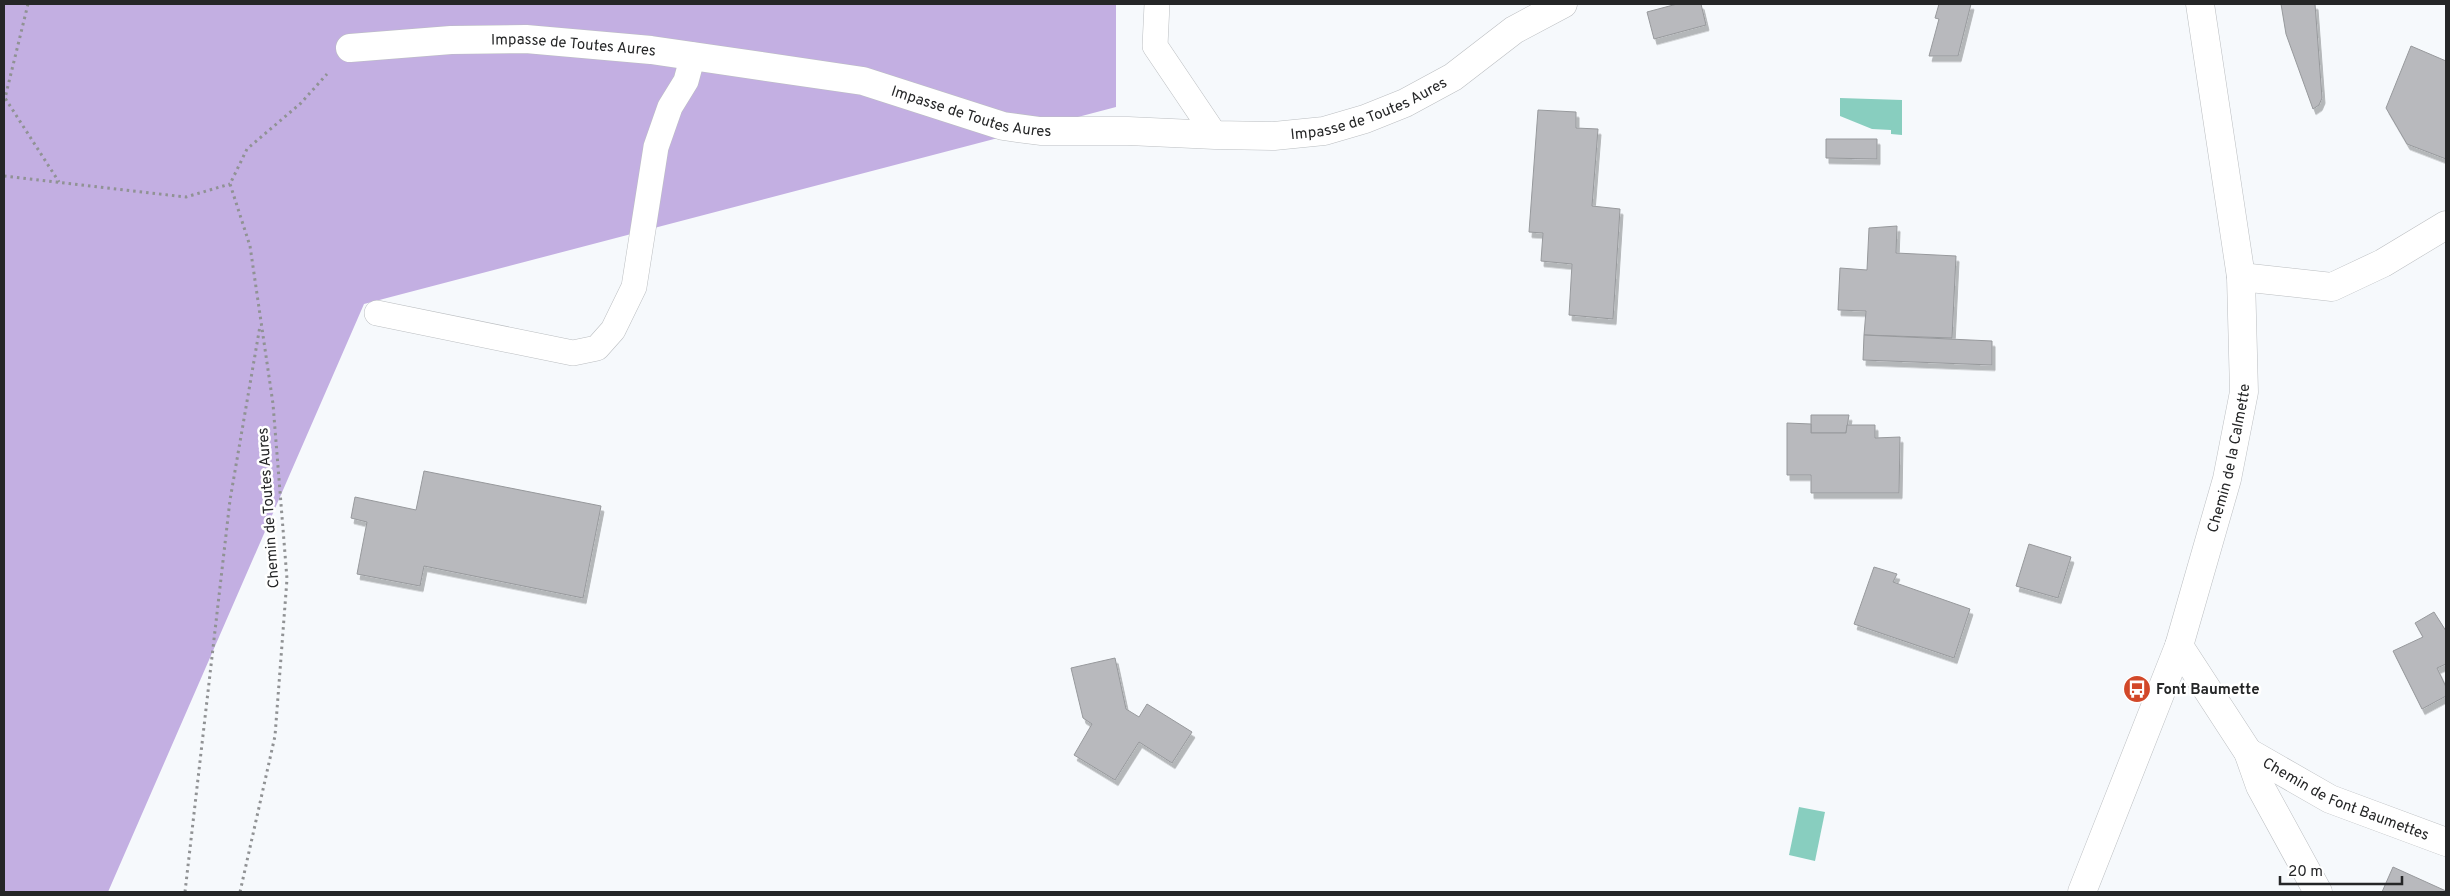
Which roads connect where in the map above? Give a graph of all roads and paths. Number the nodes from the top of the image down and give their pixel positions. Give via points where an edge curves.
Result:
1 (28, 4) edge
2 (1156, 4) edge
3 (1563, 4) edge
4 (2200, 4) edge
5 (350, 48) joint
6 (693, 55) junction
7 (1216, 136) junction
8 (4, 176) edge
9 (59, 183) junction
10 (230, 184) junction
11 (2446, 225) edge
12 (2241, 277) junction
13 (377, 313) dead end
14 (261, 323) junction
15 (2179, 646) junction
16 (2248, 752) junction
17 (2446, 842) edge
18 (185, 892) edge
19 (240, 892) edge
20 (2082, 892) edge
21 (2318, 892) edge

1 - 9 path via 5,98
2 - 7 lane via 1155,46
3 - 7 street, Impasse de Toutes Aures via 1514,30 1452,77 1405,103 1365,119 1324,131 1274,136
4 - 12 street, Chemin de la Calmette
5 - 6 street, Impasse de Toutes Aures via 452,40 526,39
5 - 10 path via 301,103 247,149
6 - 7 street, Impasse de Toutes Aures via 863,81 1003,126 1040,131 1128,130
6 - 13 lane via 686,81 670,107 656,146 634,287 613,330 597,348 573,353
8 - 9 path
9 - 10 path via 186,197
10 - 14 path, Chemin de Toutes Aures via 250,246
11 - 12 street via 2383,264 2332,287
12 - 15 street, Chemin de la Calmette via 2244,392 2227,479
14 - 18 path via 230,500
14 - 19 path, Chemin de Toutes Aures via 273,404 287,579 275,736
15 - 16 street
15 - 20 street, Chemin de la Calmette
16 - 17 street, Chemin de Font Baumettes via 2330,799
16 - 21 street via 2260,786

